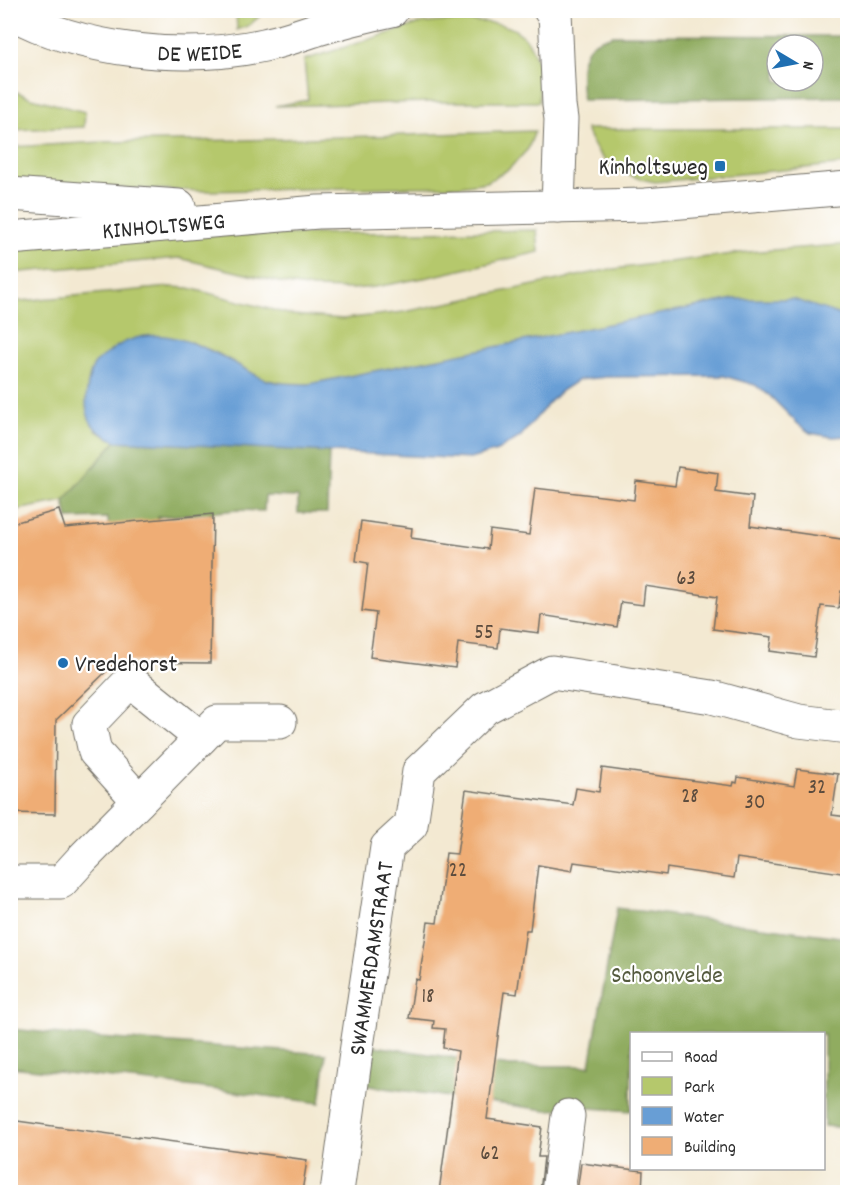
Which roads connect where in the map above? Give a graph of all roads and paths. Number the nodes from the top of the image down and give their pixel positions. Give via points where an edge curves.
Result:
1 (392, 10) edge
2 (550, 10) edge
3 (10, 12) edge
4 (848, 188) edge
5 (10, 194) edge
6 (558, 207) junction
7 (318, 212) junction
8 (10, 238) edge
9 (280, 722) dead end
10 (848, 727) edge
11 (201, 738) junction
12 (139, 801) junction
13 (10, 882) edge
14 (568, 1116) dead end
15 (337, 1192) edge
16 (558, 1192) edge

1 - 3 street, DE WEIDE via 266,45 230,51 180,52 123,49 86,41
2 - 6 street via 555,11 561,119
4 - 6 street, KINHOLTSWEG via 645,205
5 - 7 street, KINHOLTSWEG
6 - 7 street, KINHOLTSWEG
7 - 8 street, KINHOLTSWEG
9 - 11 street via 218,722
10 - 15 street, SWAMMERDAMSTRAAT via 799,721 712,697 552,672 485,708 419,771 411,825 387,847
11 - 12 street
11 - 12 street via 130,681 89,724 95,752
12 - 13 street via 61,882
14 - 16 street

